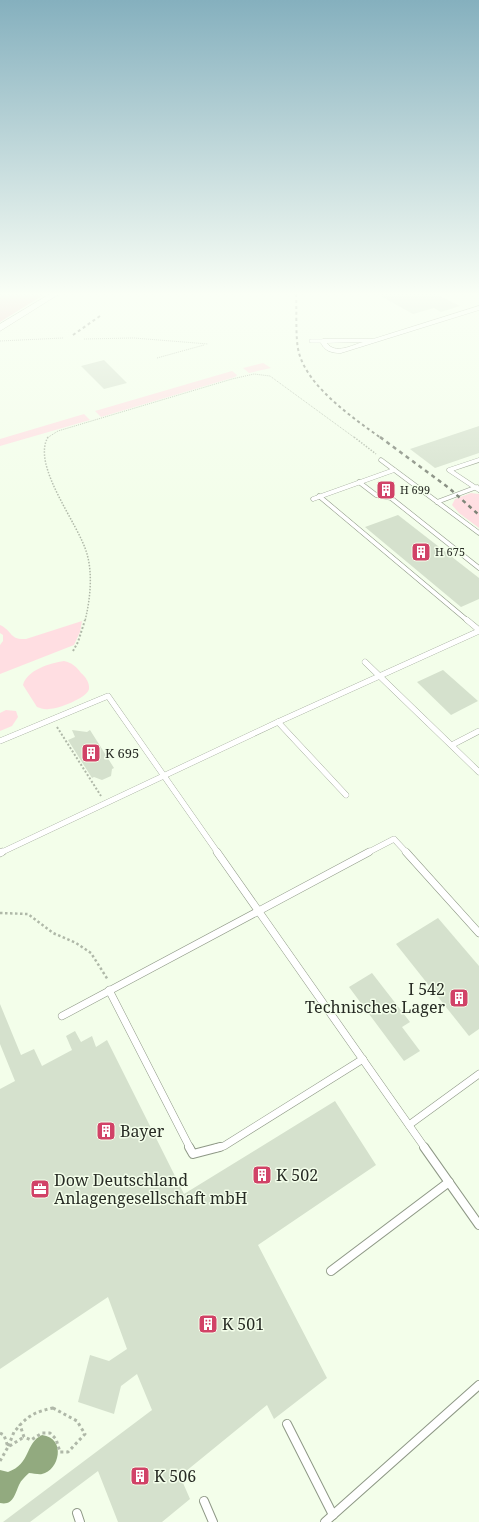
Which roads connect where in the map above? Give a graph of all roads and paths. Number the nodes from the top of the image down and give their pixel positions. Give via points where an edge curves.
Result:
1 (381, 460) joint
2 (479, 460) edge
3 (394, 470) junction
4 (359, 482) junction
5 (478, 488) edge
6 (319, 496) junction
7 (313, 499) dead end
8 (437, 502) junction
9 (479, 533) edge
10 (479, 568) edge
11 (479, 630) edge
12 (73, 652) dead end
13 (365, 662) dead end
14 (380, 677) junction
15 (52, 719) junction
16 (278, 722) junction
17 (479, 731) edge
18 (0, 740) edge
19 (452, 745) junction
20 (479, 772) edge
21 (164, 776) junction
22 (346, 795) dead end
23 (106, 803) junction
24 (0, 853) edge
25 (258, 910) junction
26 (0, 913) edge
27 (479, 933) edge
28 (111, 989) junction
29 (62, 1016) dead end
30 (363, 1059) junction
31 (479, 1074) edge
32 (409, 1125) junction
33 (449, 1182) junction
34 (479, 1225) edge
35 (330, 1271) dead end
36 (479, 1385) edge
37 (287, 1424) dead end
38 (20, 1425) junction
39 (0, 1433) edge
40 (24, 1437) junction
41 (8, 1447) junction
42 (0, 1461) edge
43 (204, 1501) dead end
44 (333, 1515) junction
45 (213, 1522) edge
46 (325, 1522) edge

1 - 3 lane
1 - 12 path via 292,390 272,376 259,374 232,379 58,431 49,436 44,446 46,470 88,555 90,588 85,623 78,646
2 - 5 lane via 450,470
3 - 4 lane
3 - 8 lane
4 - 6 lane
4 - 10 lane via 376,495 391,498
5 - 8 lane
6 - 7 lane
6 - 11 lane
8 - 9 lane
11 - 14 lane
13 - 14 lane
14 - 16 lane
14 - 19 lane
15 - 18 lane
15 - 21 lane via 108,696
15 - 23 path
16 - 21 lane
16 - 22 lane
17 - 19 lane
19 - 20 lane
21 - 23 lane
21 - 25 lane
23 - 24 lane
25 - 27 lane via 394,839
25 - 28 lane
25 - 30 lane
26 - 28 path via 28,914 53,933 91,953
28 - 29 lane
28 - 30 lane via 193,1154 224,1146
30 - 32 lane
31 - 32 lane
32 - 33 lane
33 - 34 lane
33 - 35 lane
36 - 44 lane
37 - 44 lane
38 - 40 path
38 - 40 path via 28,1416 38,1411 54,1408 78,1421 85,1434 68,1452 60,1452 56,1437 47,1432 39,1433 31,1440
38 - 41 path
39 - 41 path via 4,1435
40 - 41 path
41 - 42 path
43 - 45 lane
44 - 46 lane

